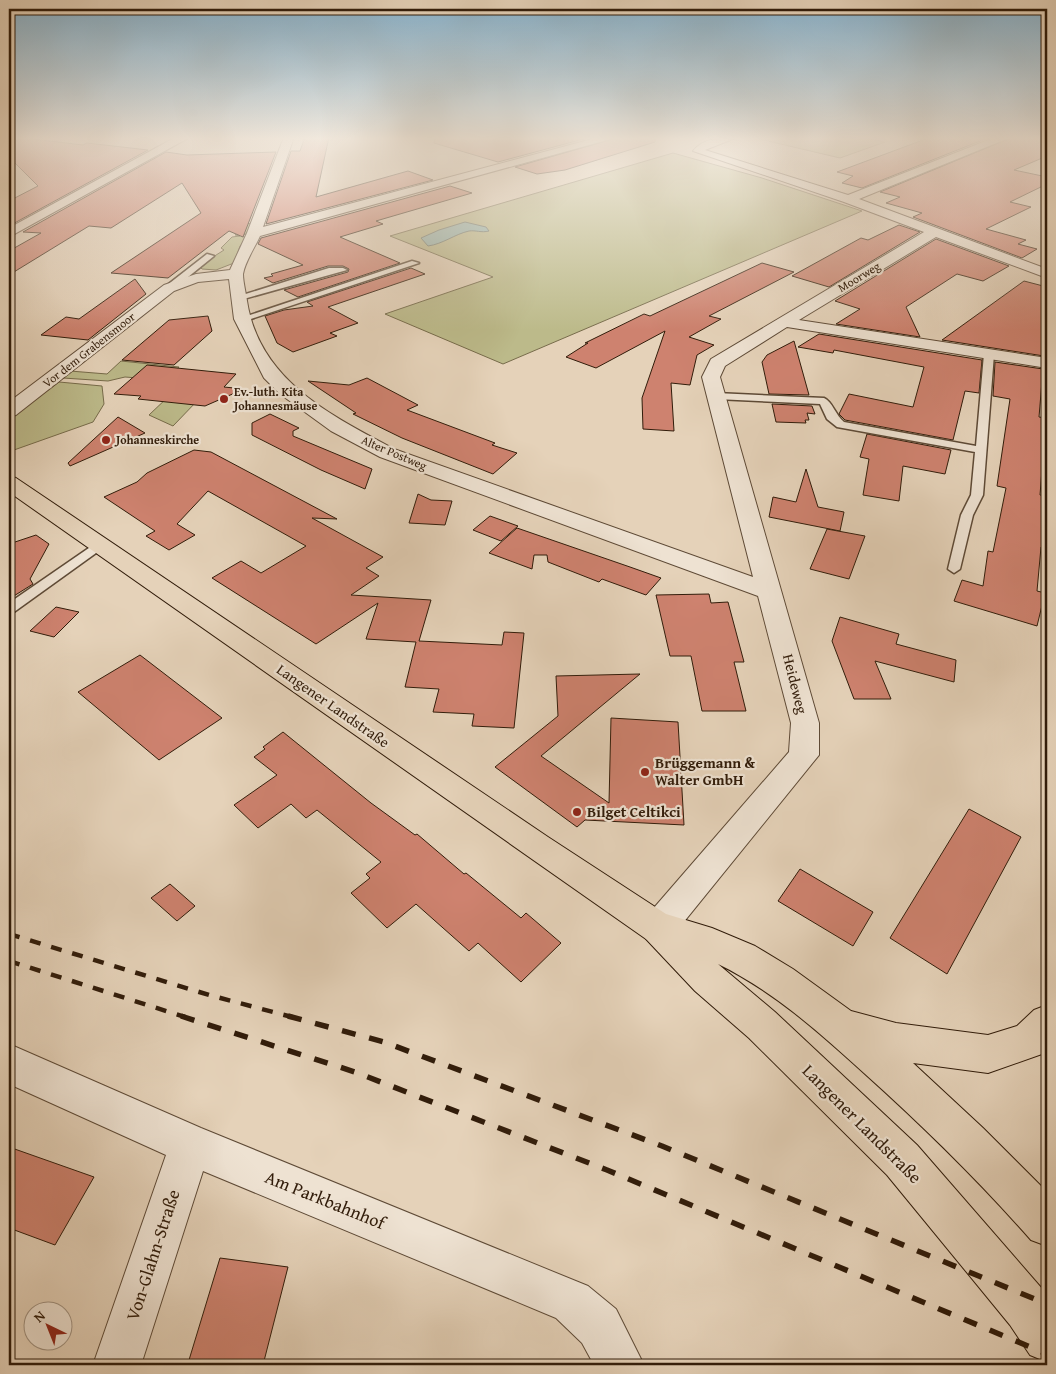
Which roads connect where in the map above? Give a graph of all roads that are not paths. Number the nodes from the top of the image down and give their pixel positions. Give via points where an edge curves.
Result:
1 (64, 201) edge
2 (266, 201) edge
3 (373, 201) edge
4 (854, 201) edge
5 (12, 229) edge
6 (934, 232) junction
7 (254, 233) junction
8 (210, 256) dead end
9 (415, 263) dead end
10 (343, 270) dead end
11 (236, 274) junction
12 (1047, 274) edge
13 (168, 288) junction
14 (240, 297) junction
15 (242, 319) junction
16 (784, 322) junction
17 (989, 354) junction
18 (1047, 362) edge
19 (716, 396) junction
20 (9, 411) edge
21 (981, 450) junction
22 (9, 482) edge
23 (99, 544) junction
24 (954, 569) dead end
25 (771, 592) junction
26 (9, 609) edge
27 (658, 928) junction
28 (1047, 1022) edge
29 (843, 1028) junction
30 (9, 1064) edge
31 (190, 1145) junction
32 (1047, 1224) edge
33 (1047, 1338) edge
34 (620, 1363) edge
35 (117, 1365) edge

1 - 5 street
2 - 7 street
3 - 7 street
4 - 6 street
6 - 12 street
6 - 16 street, Moorweg
7 - 11 street
8 - 13 lane, Vor dem Grabensmoor
9 - 15 lane
10 - 14 lane via 332,270
11 - 13 street, Vor dem Grabensmoor via 196,278
11 - 14 street, Alter Postweg
13 - 20 street, Vor dem Grabensmoor
14 - 15 street, Alter Postweg
15 - 25 street, Alter Postweg via 270,374 286,390 338,427 387,453
16 - 17 street
16 - 19 street, Heideweg via 717,363 711,377
17 - 18 street
17 - 21 lane
19 - 21 lane via 824,401 830,417 841,425
19 - 25 street, Heideweg
21 - 24 lane via 977,495 967,515
22 - 23 main road, Langener Landstraße
23 - 26 lane
23 - 27 main road, Langener Landstraße
25 - 27 street, Heideweg via 805,723 804,755
27 - 29 main road, Langener Landstraße via 697,939 741,958 783,983
27 - 33 main road, Langener Landstraße via 708,979 762,1025 902,1160 1027,1308
28 - 29 main road via 1028,1041 988,1054 896,1042
29 - 32 main road, Langener Landstraße via 951,1123
30 - 31 street, Am Parkbahnhof
31 - 34 street, Am Parkbahnhof via 572,1302 599,1326
31 - 35 street, Von-Glahn-Straße

